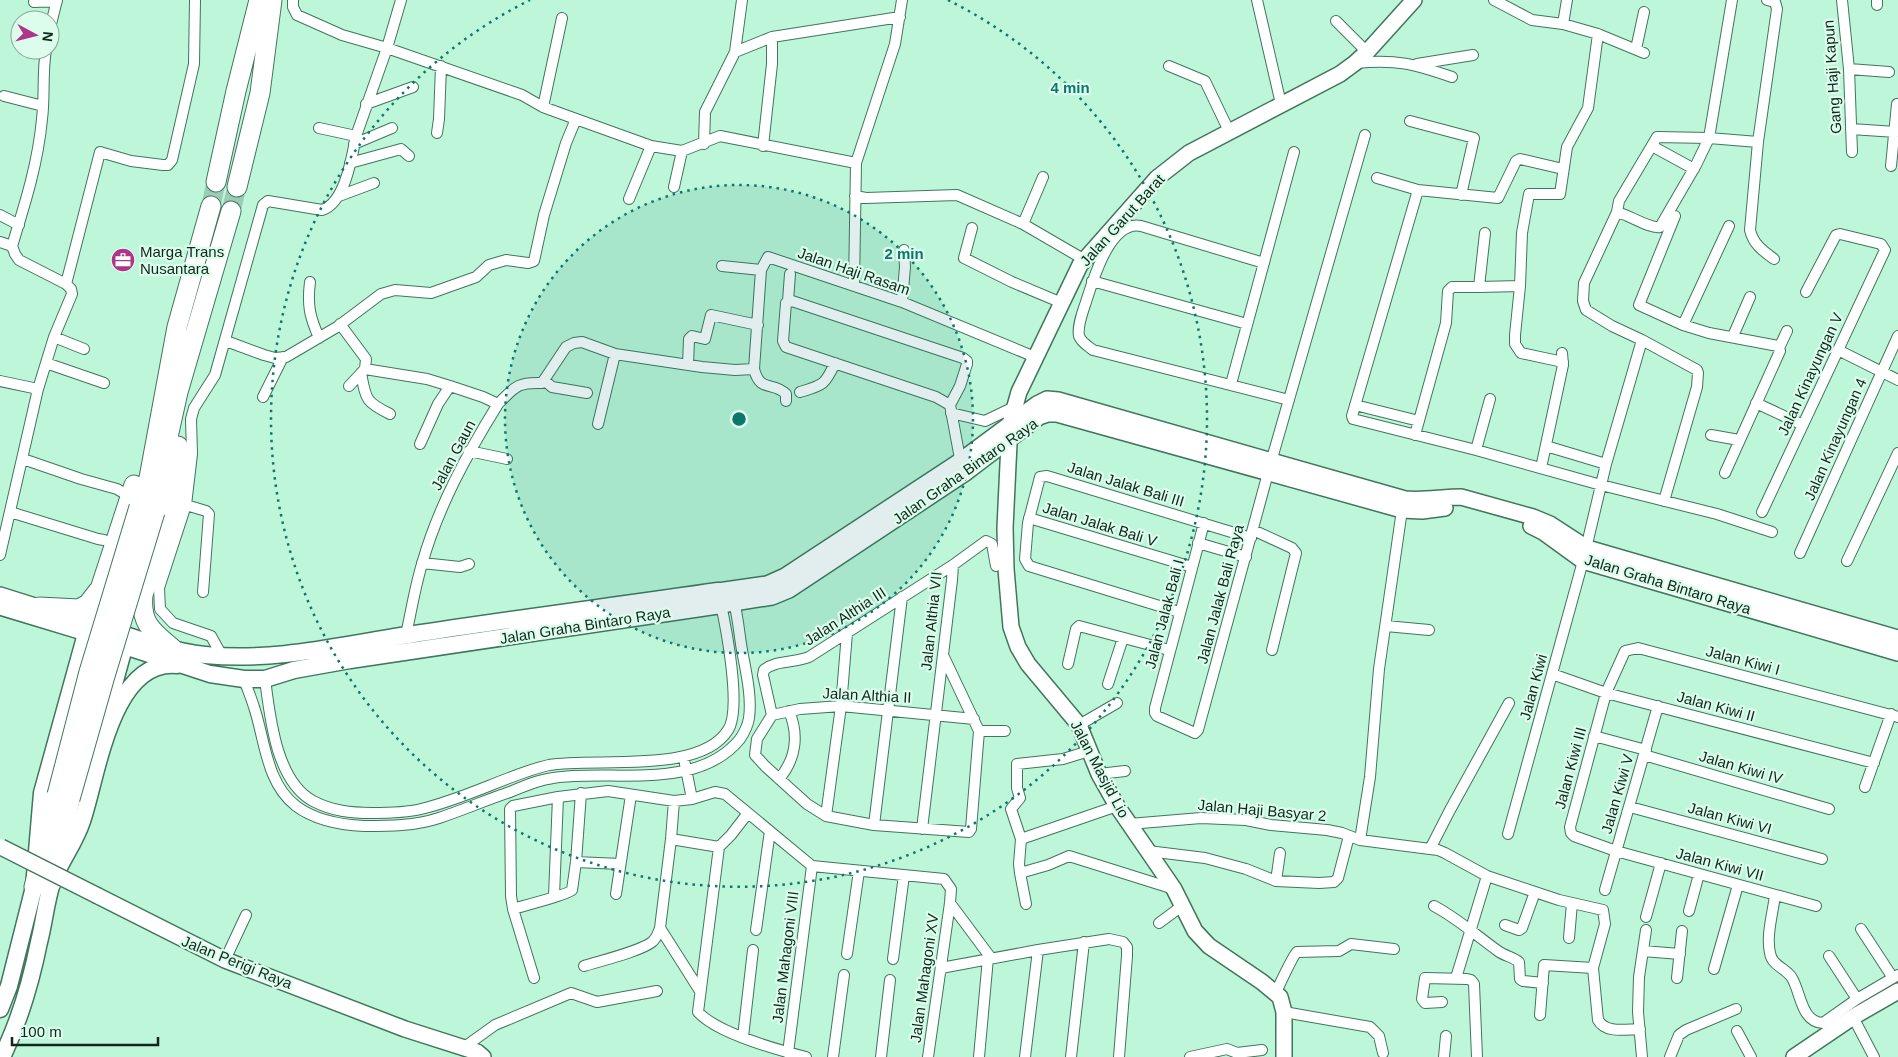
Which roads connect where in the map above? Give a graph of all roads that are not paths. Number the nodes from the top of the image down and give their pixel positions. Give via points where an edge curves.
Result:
1 (195, 0) edge
2 (259, 0) edge
3 (272, 0) edge
4 (293, 0) edge
5 (401, 0) edge
6 (742, 0) edge
7 (902, 0) edge
8 (1258, 0) edge
9 (1414, 0) edge
10 (1494, 0) edge
11 (1567, 0) edge
12 (1732, 0) edge
13 (1767, 0) edge
14 (1842, 0) edge
15 (57, 1) edge
16 (34, 2) dead end
17 (1507, 4) edge
18 (1644, 12) dead end
19 (900, 17) junction
20 (562, 18) dead end
21 (1336, 21) dead end
22 (1563, 24) junction
23 (1598, 34) junction
24 (772, 37) junction
25 (387, 48) junction
26 (735, 52) junction
27 (1367, 52) junction
28 (1473, 55) dead end
29 (45, 60) edge
30 (1355, 63) junction
31 (1414, 64) junction
32 (441, 66) junction
33 (1169, 66) dead end
34 (1849, 69) junction
35 (1889, 72) dead end
36 (1452, 77) dead end
37 (413, 87) dead end
38 (4, 96) dead end
39 (366, 104) junction
40 (1282, 104) junction
41 (1897, 104) edge
42 (43, 106) junction
43 (543, 106) junction
44 (576, 119) junction
45 (1410, 121) dead end
46 (319, 128) dead end
47 (392, 128) dead end
48 (1897, 128) edge
49 (1851, 129) junction
50 (1229, 131) junction
51 (437, 132) dead end
52 (1365, 135) dead end
53 (1709, 138) junction
54 (355, 140) junction
55 (1758, 142) junction
56 (704, 144) junction
57 (652, 146) junction
58 (763, 146) junction
59 (1652, 146) junction
60 (682, 151) junction
61 (1294, 152) dead end
62 (1852, 152) dead end
63 (409, 156) dead end
64 (350, 163) junction
65 (856, 164) junction
66 (1892, 166) dead end
67 (1563, 168) junction
68 (1694, 169) junction
69 (1043, 177) dead end
70 (1377, 178) dead end
71 (216, 182) tunnel mouth
72 (374, 182) dead end
73 (237, 187) tunnel mouth
74 (674, 187) dead end
75 (1418, 190) junction
76 (1461, 195) junction
77 (339, 196) junction
78 (855, 196) junction
79 (629, 199) dead end
80 (210, 206) tunnel mouth
81 (231, 211) tunnel mouth
82 (1617, 212) junction
83 (0, 215) edge
84 (1675, 216) dead end
85 (1022, 224) junction
86 (18, 225) junction
87 (1729, 226) dead end
88 (972, 228) dead end
89 (1485, 233) dead end
90 (0, 242) edge
91 (12, 246) junction
92 (904, 250) dead end
93 (1084, 260) junction
94 (1774, 260) dead end
95 (1264, 263) junction
96 (722, 266) dead end
97 (761, 270) junction
98 (790, 274) dead end
99 (310, 282) dead end
100 (1092, 282) junction
101 (66, 284) junction
102 (854, 286) junction
103 (1520, 286) junction
104 (1479, 287) junction
105 (1806, 292) dead end
106 (1750, 297) dead end
107 (788, 301) junction
108 (902, 302) junction
109 (1062, 303) junction
110 (340, 324) junction
111 (1247, 324) junction
112 (1684, 325) junction
113 (758, 326) junction
114 (1787, 331) dead end
115 (1732, 336) junction
116 (1898, 336) edge
117 (54, 337) junction
118 (318, 338) junction
119 (1642, 340) junction
120 (226, 341) junction
121 (84, 348) dead end
122 (1779, 348) junction
123 (1838, 350) junction
124 (615, 354) junction
125 (283, 357) junction
126 (1035, 357) junction
127 (46, 362) junction
128 (835, 363) junction
129 (688, 365) junction
130 (754, 369) junction
131 (363, 371) junction
132 (1881, 372) junction
133 (544, 380) junction
134 (1898, 380) edge
135 (0, 381) edge
136 (104, 383) dead end
137 (1231, 384) junction
138 (349, 386) dead end
139 (450, 386) junction
140 (38, 389) junction
141 (171, 390) junction
142 (586, 392) dead end
143 (800, 392) dead end
144 (262, 397) dead end
145 (1490, 399) dead end
146 (1289, 400) junction
147 (786, 402) dead end
148 (498, 404) junction
149 (1756, 404) junction
150 (1355, 405) junction
151 (950, 409) junction
152 (390, 414) dead end
153 (1010, 417) junction
154 (1419, 421) junction
155 (598, 424) dead end
156 (1803, 425) junction
157 (1415, 435) junction
158 (1711, 435) dead end
159 (1161, 437) junction
160 (1010, 440) junction
161 (1739, 440) junction
162 (420, 444) dead end
163 (1546, 446) junction
164 (1476, 450) junction
165 (469, 452) junction
166 (1898, 453) edge
167 (23, 459) junction
168 (507, 459) dead end
169 (1606, 464) junction
170 (962, 467) junction
171 (1269, 468) junction
172 (1540, 468) junction
173 (1725, 472) dead end
174 (1601, 485) junction
175 (122, 492) dead end
176 (1664, 501) junction
177 (186, 505) junction
178 (1402, 510) junction
179 (10, 512) junction
180 (1762, 512) dead end
181 (1029, 518) junction
182 (1204, 523) junction
183 (1772, 532) dead end
184 (1252, 534) junction
185 (104, 540) dead end
186 (1198, 543) junction
187 (1800, 553) dead end
188 (1585, 554) junction
189 (0, 555) edge
190 (1246, 557) junction
191 (1847, 561) dead end
192 (422, 564) junction
193 (469, 564) dead end
194 (953, 565) junction
195 (996, 566) dead end
196 (1192, 567) junction
197 (100, 587) junction
198 (204, 592) dead end
199 (0, 595) edge
200 (1724, 595) junction
201 (726, 597) junction
202 (902, 597) junction
203 (0, 607) edge
204 (39, 607) junction
205 (1179, 612) junction
206 (1386, 626) junction
207 (88, 628) junction
208 (1429, 630) dead end
209 (848, 633) junction
210 (406, 635) junction
211 (1123, 638) junction
212 (1898, 638) edge
213 (126, 641) junction
214 (830, 644) junction
215 (173, 649) junction
216 (846, 650) junction
217 (1169, 650) junction
218 (1272, 650) dead end
219 (1898, 653) edge
220 (943, 655) junction
221 (222, 656) junction
222 (1068, 664) dead end
223 (185, 666) junction
224 (1552, 674) junction
225 (244, 678) junction
226 (265, 679) junction
227 (1108, 684) dead end
228 (1606, 693) junction
229 (1117, 703) dead end
230 (1509, 703) dead end
231 (841, 706) junction
232 (1658, 706) junction
233 (888, 710) junction
234 (790, 711) junction
235 (1154, 713) joint
236 (772, 715) junction
237 (936, 715) junction
238 (1894, 716) edge
239 (974, 719) junction
240 (731, 724) junction
241 (1078, 725) junction
242 (978, 730) junction
243 (1006, 731) dead end
244 (744, 732) junction
245 (1594, 736) junction
246 (756, 742) junction
247 (1089, 751) junction
248 (1645, 752) junction
249 (683, 756) junction
250 (97, 761) junction
251 (1874, 763) junction
252 (686, 770) junction
253 (1125, 771) dead end
254 (1099, 774) junction
255 (779, 778) junction
256 (1865, 787) dead end
257 (302, 792) junction
258 (581, 793) junction
259 (630, 795) junction
260 (64, 797) junction
261 (558, 797) junction
262 (692, 799) junction
263 (674, 801) junction
264 (295, 804) junction
265 (1117, 806) junction
266 (1630, 807) junction
267 (1829, 808) dead end
268 (748, 813) junction
269 (826, 816) junction
270 (1129, 824) junction
271 (874, 825) junction
272 (922, 829) junction
273 (770, 831) junction
274 (1508, 834) dead end
275 (1349, 836) junction
276 (672, 839) junction
277 (1021, 839) junction
278 (1360, 840) junction
279 (0, 847) edge
280 (719, 847) junction
281 (1430, 849) junction
282 (1148, 851) junction
283 (1616, 851) junction
284 (1280, 853) dead end
285 (1822, 859) dead end
286 (576, 862) junction
287 (620, 864) junction
288 (1661, 864) junction
289 (812, 866) junction
290 (859, 871) junction
291 (1020, 873) junction
292 (1699, 874) junction
293 (904, 875) junction
294 (1487, 876) junction
295 (1276, 881) junction
296 (52, 882) junction
297 (1738, 885) junction
298 (34, 887) junction
299 (1174, 888) junction
300 (1605, 890) dead end
301 (1535, 892) junction
302 (616, 894) dead end
303 (1775, 895) junction
304 (554, 896) junction
305 (950, 903) junction
306 (1572, 903) junction
307 (1026, 904) dead end
308 (1182, 906) junction
309 (1434, 906) dead end
310 (1816, 906) dead end
311 (513, 909) junction
312 (1688, 911) dead end
313 (246, 915) dead end
314 (1646, 917) dead end
315 (1159, 922) dead end
316 (1505, 924) dead end
317 (660, 928) junction
318 (1861, 929) dead end
319 (756, 930) dead end
320 (1646, 930) dead end
321 (1471, 931) junction
322 (1682, 931) dead end
323 (1569, 938) dead end
324 (1084, 942) junction
325 (1394, 949) dead end
326 (753, 950) dead end
327 (1038, 950) junction
328 (1643, 951) junction
329 (847, 954) dead end
330 (1680, 954) junction
331 (1828, 956) dead end
332 (990, 958) junction
333 (893, 959) dead end
334 (225, 960) junction
335 (584, 966) dead end
336 (941, 968) junction
337 (1593, 968) junction
338 (1714, 969) dead end
339 (844, 975) dead end
340 (534, 978) dead end
341 (1456, 978) junction
342 (1677, 978) dead end
343 (890, 980) dead end
344 (1896, 981) edge
345 (1543, 983) junction
346 (657, 991) dead end
347 (700, 991) junction
348 (1276, 992) junction
349 (1857, 999) junction
350 (1442, 1002) dead end
351 (0, 1009) edge
352 (1736, 1009) dead end
353 (1284, 1012) junction
354 (1540, 1015) dead end
355 (1853, 1017) junction
356 (1640, 1028) junction
357 (1736, 1031) dead end
358 (1446, 1036) dead end
359 (743, 1037) junction
360 (463, 1048) junction
361 (1262, 1050) dead end
362 (788, 1052) junction
363 (1383, 1053) dead end
364 (1236, 1055) edge
365 (479, 1056) edge
366 (2, 1057) edge
367 (806, 1057) edge
368 (833, 1057) edge
369 (881, 1057) edge
370 (928, 1057) edge
371 (979, 1057) edge
372 (1025, 1057) edge
373 (1071, 1057) edge
374 (1118, 1057) edge
375 (1190, 1057) edge
376 (1284, 1057) edge
377 (1444, 1057) edge
378 (1477, 1057) edge
379 (1642, 1057) edge
380 (1670, 1057) edge
381 (1751, 1057) edge
382 (1794, 1057) edge
383 (1874, 1057) edge

1 - 101 street via 194,64 172,160 164,165 131,162 100,152
2 - 71 highway
3 - 73 highway via 260,93
4 - 25 street via 297,16 342,35
5 - 25 street
6 - 26 street
7 - 19 street
8 - 40 street
9 - 27 main road, Jalan Garut Barat
10 - 17 street
11 - 22 street
12 - 53 street
13 - 55 street via 1775,2 1777,9
14 - 34 street, Gang Haji Kapun
15 - 16 street
17 - 22 street via 1532,20
18 - 23 street via 1640,51
19 - 24 street
19 - 65 street via 895,44
20 - 43 street
21 - 27 street
22 - 23 street
23 - 67 street via 1588,108 1567,147
24 - 26 street
24 - 58 street
25 - 32 street
25 - 39 street
26 - 56 street via 705,112
27 - 30 main road, Jalan Garut Barat
28 - 31 street
29 - 42 street
30 - 31 street
30 - 40 main road, Jalan Garut Barat
31 - 36 street
32 - 43 street
32 - 51 street
33 - 50 street via 1206,82
34 - 35 street
34 - 49 street, Gang Haji Kapun
37 - 39 street
38 - 42 street
39 - 54 street
40 - 50 main road, Jalan Garut Barat
41 - 48 street
42 - 86 street via 38,154
43 - 44 street
44 - 57 street
44 - 110 street via 544,215 534,261 506,260 490,265 476,277 431,293 396,290 381,294
45 - 76 street via 1474,138
46 - 54 street
47 - 54 street
48 - 49 street
48 - 66 street
49 - 62 street, Gang Haji Kapun
50 - 93 main road, Jalan Garut Barat via 1190,153 1157,178
52 - 146 street, Jalan Jalak Bali Raya
53 - 55 street
53 - 59 street via 1657,137
53 - 68 street
54 - 64 street
55 - 94 street via 1750,230 1758,247
56 - 58 street via 720,136
56 - 60 street
57 - 60 street
57 - 79 street
58 - 65 street
59 - 68 street
59 - 82 street via 1619,201
60 - 74 street
61 - 95 street
63 - 64 street via 401,149
64 - 77 street
65 - 78 street
67 - 76 street via 1520,159 1498,198
67 - 103 street via 1560,194 1529,194 1522,233
68 - 82 street via 1660,227
69 - 85 street
70 - 75 street
72 - 77 street
75 - 76 street
75 - 150 street
77 - 120 street via 322,210 268,200 264,203
78 - 85 street via 957,195
78 - 102 street
80 - 141 highway via 177,327
81 - 141 highway
82 - 119 street via 1584,283 1584,301 1586,310 1596,317
83 - 86 street
84 - 112 street via 1639,305
85 - 93 street
86 - 91 street
87 - 112 street
88 - 109 street via 964,258
89 - 104 street
90 - 91 street
91 - 101 street via 19,260
92 - 108 street
93 - 109 main road, Jalan Garut Barat
95 - 100 street via 1136,225 1119,234 1101,259
95 - 111 street
96 - 97 street
97 - 102 street, Jalan Haji Rasam via 768,257
97 - 113 street
98 - 107 street
99 - 118 street via 310,317
100 - 111 street
100 - 137 street via 1079,332 1080,338 1092,350
101 - 117 street via 72,294
102 - 108 street, Jalan Haji Rasam
103 - 104 street
103 - 163 street via 1515,344 1521,353 1563,358
104 - 154 street via 1449,289 1446,323
105 - 123 street, Jalan Kinayungan V via 1836,235 1881,244 1885,250
106 - 115 street
107 - 128 street via 786,347
107 - 151 street via 963,358 967,364
108 - 126 street, Jalan Haji Rasam
109 - 126 main road, Jalan Garut Barat
110 - 118 street
110 - 131 street via 366,359
111 - 137 street
112 - 115 street
113 - 129 street via 711,315 705,338 692,336 689,339
113 - 130 street
114 - 122 street
115 - 122 street
116 - 132 street, Jalan Kinayungan 4
117 - 121 street
117 - 127 street
118 - 125 street
119 - 169 street, Jalan Kiwi
119 - 176 street via 1698,373 1697,387
120 - 125 street via 264,355
120 - 177 street via 215,375 194,408 191,419 192,454
122 - 149 street
123 - 132 street
123 - 156 street, Jalan Kinayungan V
124 - 129 street
124 - 133 street via 591,344 574,344 566,347
124 - 155 street
125 - 144 street
126 - 153 main road, Jalan Garut Barat
127 - 136 street
127 - 140 street
128 - 143 street via 827,380
128 - 151 street via 936,397
129 - 130 street
130 - 147 street via 757,380 763,385 786,394
131 - 138 street
131 - 139 street via 427,379
131 - 152 street via 366,396 374,406
132 - 134 street
132 - 187 street, Jalan Kinayungan 4
133 - 142 street via 552,387
133 - 148 street, Jalan Gaun via 542,383 524,382
135 - 140 street
137 - 146 street
139 - 148 street
139 - 162 street
140 - 167 street
141 - 197 highway
141 - 215 highway via 178,486 142,606 151,630
141 - 260 highway, bridge via 163,483 147,510 104,676
145 - 164 street
146 - 171 street, Jalan Jalak Bali Raya
148 - 165 street, Jalan Gaun
149 - 156 street
149 - 161 street
150 - 154 street
150 - 157 street via 1354,420
151 - 153 street via 985,421
151 - 170 street
153 - 159 main road, Jalan Graha Bintaro Raya via 1047,399 1058,400
153 - 160 main road, Jalan Garut Barat
153 - 170 main road, Jalan Graha Bintaro Raya
154 - 157 street
156 - 180 street, Jalan Kinayungan V
157 - 164 street
158 - 161 street
159 - 160 main road, Jalan Graha Bintaro Raya via 1048,414
159 - 171 main road, Jalan Graha Bintaro Raya
160 - 170 main road, Jalan Graha Bintaro Raya
160 - 241 main road, Jalan Masjid Lio via 1005,528 1011,627 1028,664
161 - 173 street
163 - 169 street
163 - 172 street
164 - 172 street
165 - 168 street
165 - 192 street, Jalan Gaun via 442,509
166 - 191 street
167 - 175 street
167 - 179 street
169 - 174 street, Jalan Kiwi
170 - 201 main road, Jalan Graha Bintaro Raya via 785,576
171 - 178 main road, Jalan Graha Bintaro Raya
171 - 184 street, Jalan Jalak Bali Raya
171 - 188 main road, Jalan Graha Bintaro Raya via 1405,499 1461,497 1550,524
172 - 174 street
174 - 176 street
174 - 188 street, Jalan Kiwi
176 - 183 street
177 - 198 street via 209,514
177 - 221 street via 159,588 160,609 173,623 211,636
178 - 188 main road, Jalan Graha Bintaro Raya via 1422,512 1460,507 1532,527
178 - 206 street
179 - 185 street
179 - 189 street
181 - 182 street, Jalan Jalak Bali III via 1040,477 1047,476
181 - 196 street, Jalan Jalak Bali V
181 - 205 street via 1025,559 1029,566
182 - 184 street, Jalan Jalak Bali III
182 - 186 street, Jalan Jalak Bali I
184 - 190 street, Jalan Jalak Bali Raya
184 - 218 street, Jalan Jalak Bali III via 1292,548 1296,554
186 - 190 street
186 - 196 street, Jalan Jalak Bali I
188 - 200 main road, Jalan Graha Bintaro Raya
188 - 224 street, Jalan Kiwi
190 - 235 street, Jalan Jalak Bali Raya via 1198,730 1195,733
192 - 193 street via 460,567
192 - 210 street, Jalan Gaun
194 - 195 street, Jalan Althia III via 986,541 992,544
194 - 202 street, Jalan Althia III
194 - 220 street, Jalan Althia VII
196 - 205 street, Jalan Jalak Bali I
197 - 204 highway via 88,604 79,609
197 - 207 highway
199 - 204 main road
200 - 212 main road, Jalan Graha Bintaro Raya
200 - 219 main road, Jalan Graha Bintaro Raya
201 - 210 main road, Jalan Graha Bintaro Raya
201 - 226 main road, Jalan Graha Bintaro Raya via 350,660
201 - 240 street via 735,705
201 - 244 street via 749,698 749,718
202 - 209 street, Jalan Althia III
202 - 233 street
203 - 207 main road
204 - 207 main road
205 - 217 street, Jalan Jalak Bali I
206 - 208 street
206 - 278 street
207 - 213 main road, Jalan Graha Bintaro Raya
207 - 298 main road via 42,793
209 - 214 street, Jalan Althia III
209 - 216 street
210 - 221 main road, Jalan Graha Bintaro Raya via 264,656
211 - 217 street
211 - 222 street via 1079,626
211 - 227 street
213 - 215 main road, Jalan Graha Bintaro Raya
213 - 223 main road, Jalan Graha Bintaro Raya
213 - 250 main road
214 - 216 street
214 - 236 street, Jalan Althia III via 801,660 768,666 764,670
215 - 221 main road, Jalan Graha Bintaro Raya
216 - 231 street
217 - 235 street, Jalan Jalak Bali I
220 - 237 street, Jalan Althia VII
220 - 239 street
223 - 225 main road, Jalan Graha Bintaro Raya via 210,674
223 - 250 main road via 165,664 137,680 123,697
224 - 228 street, Jalan Kiwi II
224 - 274 street, Jalan Kiwi
225 - 226 main road, Jalan Graha Bintaro Raya
225 - 264 street via 273,774
226 - 257 street via 280,755 289,777
228 - 232 street, Jalan Kiwi II
228 - 238 street, Jalan Kiwi I via 1625,651 1638,648
228 - 245 street, Jalan Kiwi III
229 - 241 street
230 - 281 street
231 - 233 street, Jalan Althia II
231 - 234 street, Jalan Althia II
231 - 269 street
232 - 248 street, Jalan Kiwi V
232 - 251 street, Jalan Kiwi II
233 - 237 street, Jalan Althia II
233 - 271 street
234 - 236 street, Jalan Althia II
234 - 255 street via 795,744 791,760
236 - 246 street
237 - 239 street, Jalan Althia II
237 - 272 street, Jalan Althia VII
238 - 251 street
239 - 242 street
240 - 244 street
240 - 249 street via 718,741 702,751
241 - 247 main road, Jalan Masjid Lio
242 - 243 street
242 - 272 street via 969,832
244 - 246 street
244 - 252 street via 729,750
245 - 248 street, Jalan Kiwi IV
245 - 283 street, Jalan Kiwi III via 1571,833
246 - 255 street via 758,760
247 - 254 main road, Jalan Masjid Lio
247 - 277 street via 1063,760 1017,764 1020,798 1011,811
248 - 266 street, Jalan Kiwi V
248 - 267 street, Jalan Kiwi IV
249 - 252 street
249 - 257 street via 642,762 549,765 418,810 344,811 313,801
250 - 296 main road via 82,822
251 - 256 street
252 - 262 street
252 - 264 street via 644,776 553,778 420,823 345,825 318,817
253 - 254 street
254 - 265 main road, Jalan Masjid Lio
255 - 269 street via 807,804
257 - 264 street
258 - 259 street via 608,790
258 - 261 street
258 - 286 street
259 - 263 street
259 - 287 street
260 - 296 highway
260 - 298 highway
261 - 304 street
261 - 311 street via 510,808
262 - 263 street
262 - 268 street via 719,792
263 - 276 street
265 - 270 main road, Jalan Masjid Lio
265 - 277 street
266 - 283 street, Jalan Kiwi V
266 - 285 street, Jalan Kiwi VI
268 - 273 street
268 - 280 street
269 - 271 street
270 - 275 street, Jalan Haji Basyar 2 via 1217,818 1327,830
270 - 282 main road, Jalan Masjid Lio
271 - 272 street
273 - 289 street
273 - 319 street
275 - 278 street, Jalan Haji Basyar 2
275 - 295 street via 1338,878 1334,882
276 - 280 street
276 - 317 street
277 - 291 street
278 - 281 street, Jalan Haji Basyar 2
279 - 334 main road, Jalan Perigi Raya, bridge
280 - 347 street
281 - 294 street, Jalan Haji Basyar 2 via 1445,853
282 - 295 street via 1205,858
282 - 299 main road, Jalan Masjid Lio
283 - 288 street, Jalan Kiwi VII
283 - 300 street, Jalan Kiwi V
284 - 295 street
286 - 287 street
286 - 304 street via 572,890
287 - 302 street
288 - 292 street, Jalan Kiwi VII
288 - 314 street
289 - 290 street
289 - 362 street, Jalan Mahagoni VIII
290 - 293 street
290 - 329 street
291 - 299 street via 1070,856
291 - 307 street
292 - 297 street, Jalan Kiwi VII
292 - 312 street
293 - 305 street via 944,879 951,889
293 - 333 street
294 - 301 street, Jalan Haji Basyar 2
294 - 321 street
296 - 366 main road via 33,973 21,1013
297 - 303 street, Jalan Kiwi VII
297 - 338 street
298 - 351 main road
299 - 308 main road, Jalan Masjid Lio
301 - 306 street, Jalan Haji Basyar 2
301 - 316 street via 1521,930
303 - 310 street, Jalan Kiwi VII
303 - 349 street via 1768,945 1770,956 1793,979 1810,1019 1823,1023
304 - 311 street
305 - 332 street
305 - 336 street, Jalan Mahagoni XV
306 - 323 street
306 - 337 street, Jalan Haji Basyar 2 via 1604,912 1605,924
308 - 315 street
308 - 348 main road, Jalan Masjid Lio via 1195,931 1209,946
309 - 321 street
311 - 340 street
313 - 334 street
317 - 335 street via 652,942
317 - 347 street
318 - 344 street
320 - 328 street
321 - 341 street
321 - 345 street via 1501,953 1517,960 1520,979
322 - 330 street
324 - 327 street
324 - 373 street
324 - 374 street via 1109,939 1122,942 1126,947
325 - 348 street via 1351,944 1339,951 1297,952
326 - 359 street
327 - 332 street
327 - 372 street
328 - 330 street
328 - 356 street via 1639,977
330 - 342 street
331 - 349 street
332 - 336 street
332 - 371 street
334 - 360 main road, Jalan Perigi Raya
336 - 370 street, Jalan Mahagoni XV
337 - 345 street via 1547,964 1543,968
337 - 356 street via 1601,1026 1607,1029
339 - 368 street
341 - 350 street via 1425,978 1422,1000
341 - 378 street via 1467,979 1474,984
343 - 369 street
344 - 349 street
344 - 355 main road
345 - 354 street
346 - 360 street via 597,1002 571,994 495,1025
347 - 359 street via 698,1012 703,1018
348 - 353 main road
352 - 380 street via 1686,1030 1680,1035
353 - 363 street via 1370,1027 1379,1036
353 - 376 main road
355 - 382 main road
355 - 383 street
356 - 379 street
357 - 381 street
358 - 377 street
359 - 362 street
360 - 365 main road, Jalan Perigi Raya
361 - 364 street
362 - 367 street
364 - 375 street via 1227,1049

